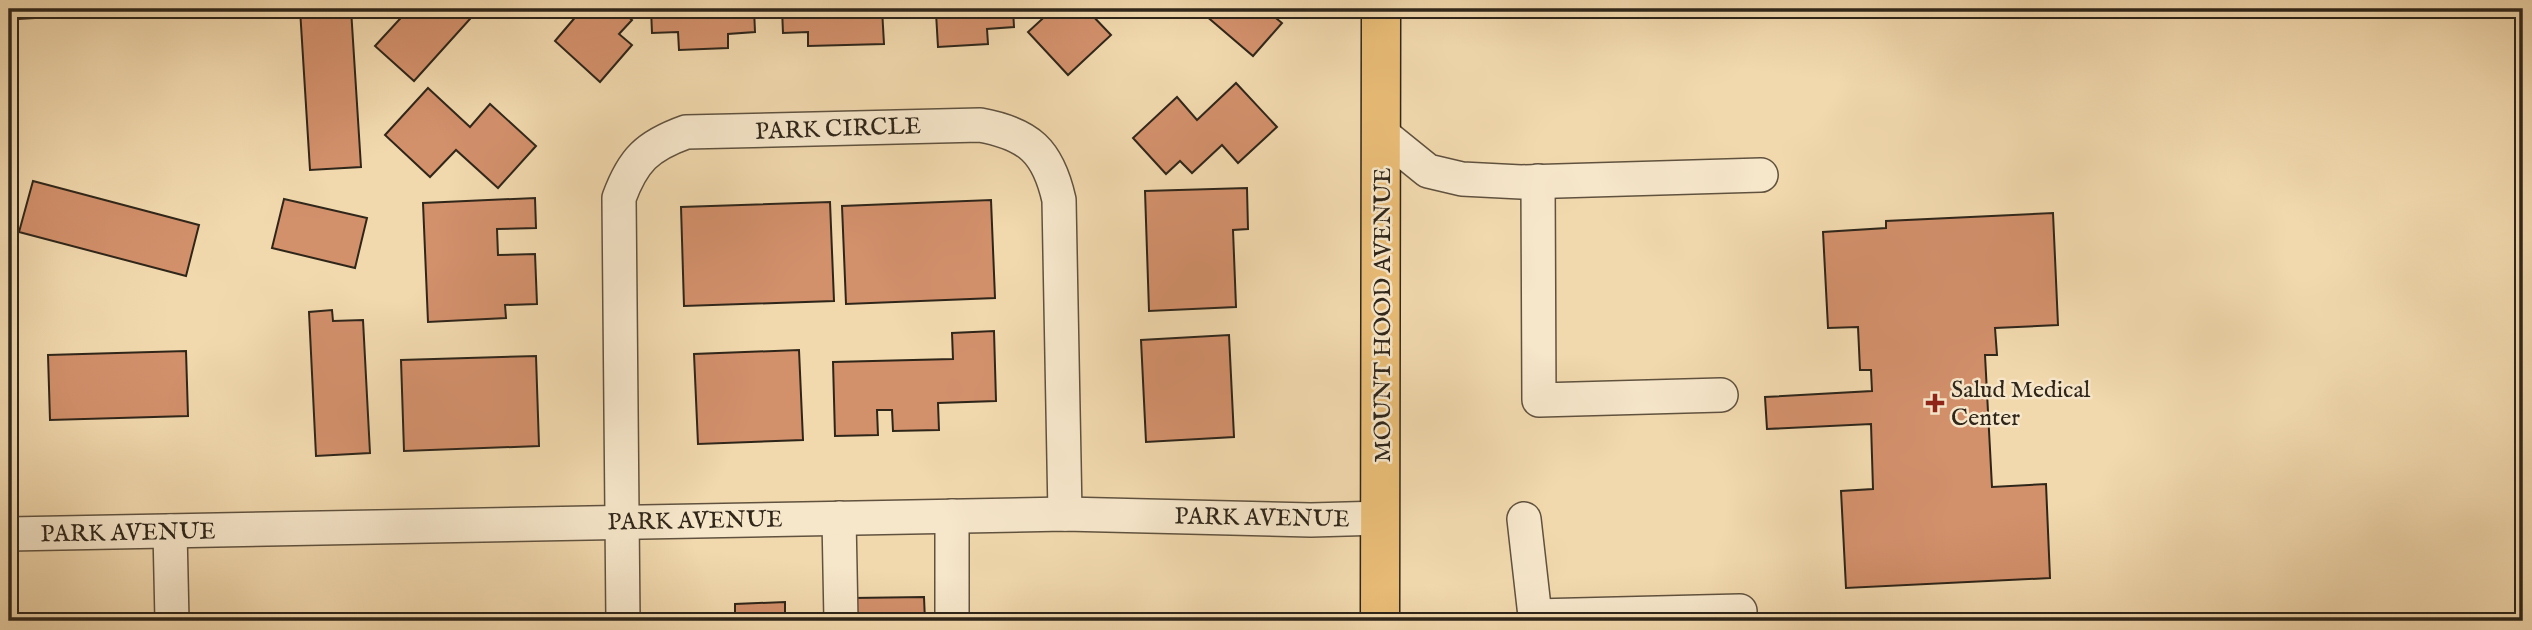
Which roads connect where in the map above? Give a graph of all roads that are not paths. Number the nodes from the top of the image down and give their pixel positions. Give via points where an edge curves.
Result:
1 (1381, 9) edge
2 (1381, 133) junction
3 (1761, 175) dead end
4 (1538, 181) junction
5 (1721, 395) dead end
6 (1065, 514) junction
7 (952, 516) junction
8 (839, 518) junction
9 (1382, 518) junction
10 (1524, 519) dead end
11 (622, 522) junction
12 (170, 531) junction
13 (9, 534) edge
14 (1740, 611) dead end
15 (172, 621) edge
16 (623, 621) edge
17 (841, 621) edge
18 (952, 621) edge
19 (1380, 621) edge

1 - 2 main road, MOUNT HOOD AVENUE
2 - 4 street via 1428,171 1462,179
2 - 9 main road, MOUNT HOOD AVENUE
3 - 4 street
4 - 5 street via 1539,400
6 - 7 street, PARK AVENUE
6 - 9 street, PARK AVENUE
6 - 11 street, PARK CIRCLE via 1056,187 1045,158 1028,142 1007,130 980,125 685,132 644,153 629,172 619,198
7 - 8 street, PARK AVENUE
7 - 18 street
8 - 11 street, PARK AVENUE
8 - 17 street
9 - 19 main road, MOUNT HOOD AVENUE
10 - 14 street via 1535,616
11 - 12 street, PARK AVENUE
11 - 16 street, PARK CIRCLE
12 - 13 street, PARK AVENUE
12 - 15 street

